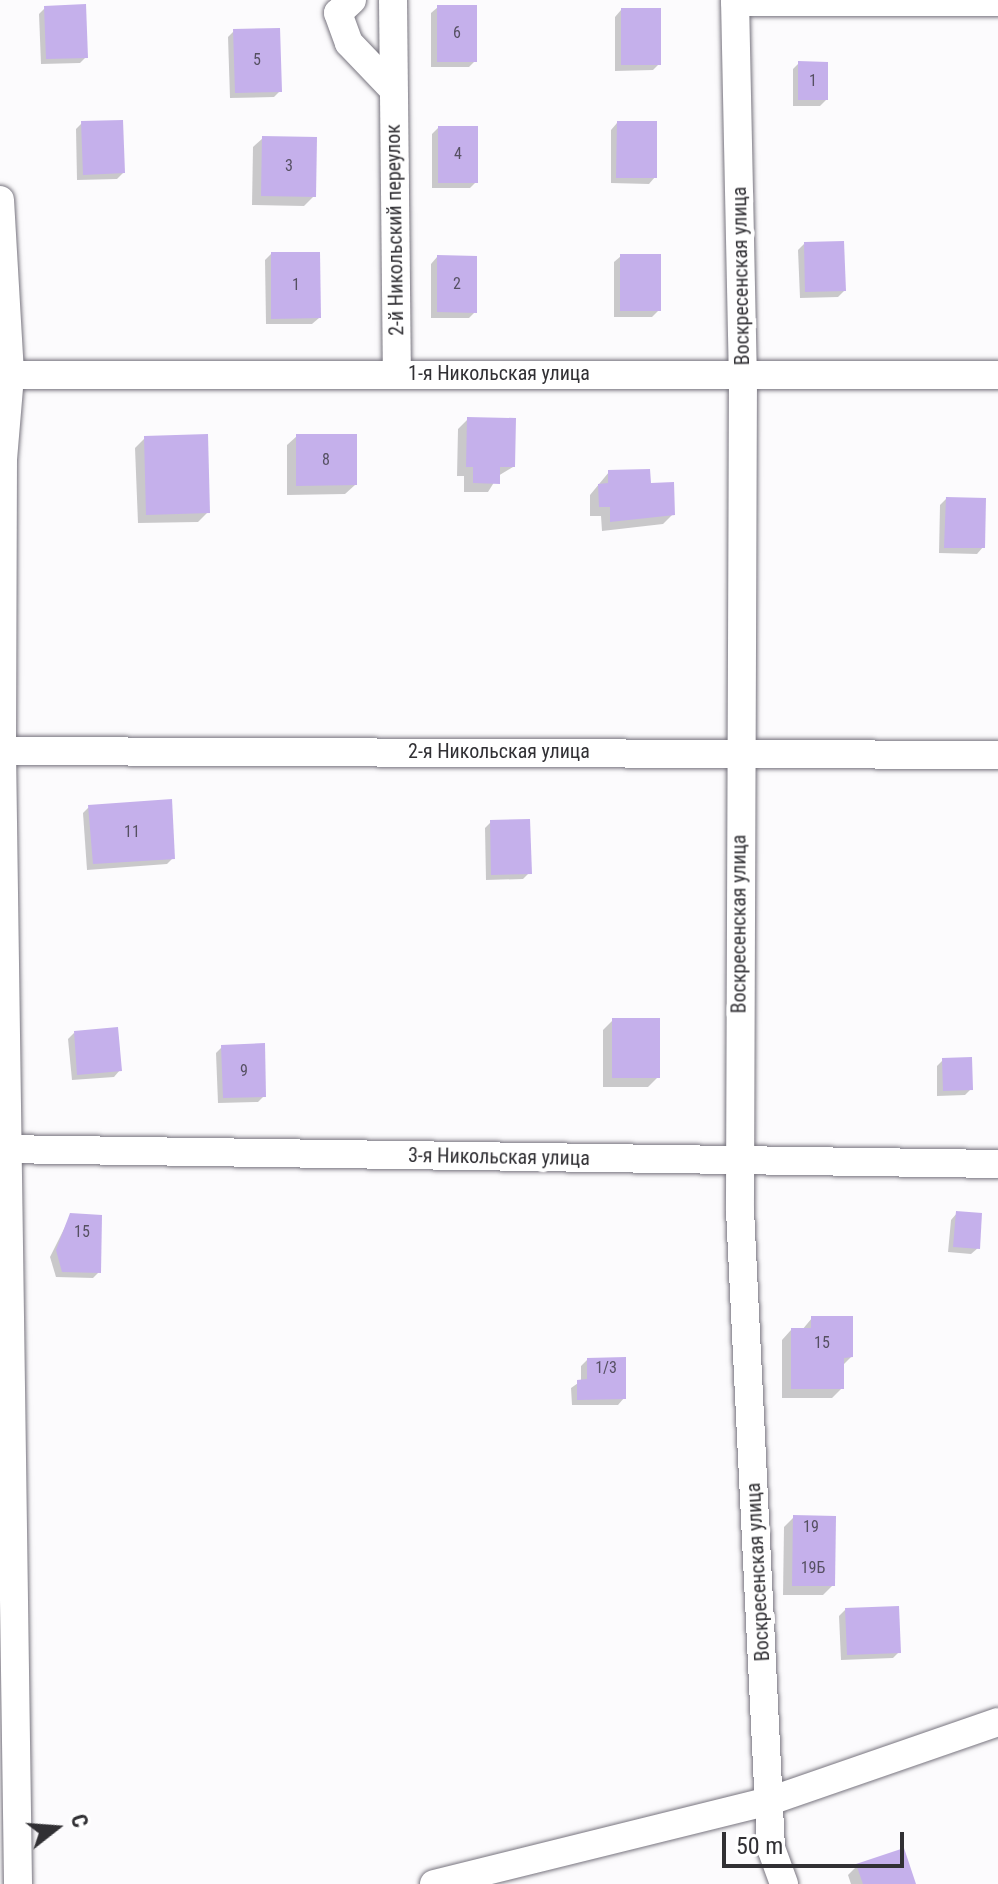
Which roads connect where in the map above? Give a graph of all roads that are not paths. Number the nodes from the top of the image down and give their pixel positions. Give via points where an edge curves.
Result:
1 (352, 0) edge
2 (393, 0) edge
3 (735, 1) edge
4 (998, 2) edge
5 (393, 89) junction
6 (0, 200) edge
7 (397, 372) junction
8 (743, 375) junction
9 (998, 375) edge
10 (5, 376) edge
11 (739, 750) junction
12 (1, 751) edge
13 (998, 755) edge
14 (4, 1149) edge
15 (740, 1162) junction
16 (998, 1164) edge
17 (998, 1722) edge
18 (770, 1801) junction
19 (18, 1884) edge
20 (434, 1884) edge
21 (784, 1884) edge

1 - 5 street via 338,13 349,43
2 - 5 street, 2-й Никольский переулок
3 - 4 street
3 - 8 street, Воскресенская улица
5 - 7 street, 2-й Никольский переулок
6 - 10 street
7 - 8 street, 1-я Никольская улица
7 - 10 street, 1-я Никольская улица
8 - 9 street, 1-я Никольская улица
8 - 11 street, Воскресенская улица
10 - 12 street
11 - 12 street, 2-я Никольская улица
11 - 13 street, 2-я Никольская улица
11 - 15 street, Воскресенская улица
12 - 14 street
14 - 15 street, 3-я Никольская улица
14 - 19 street
15 - 16 street, 3-я Никольская улица
15 - 18 street, Воскресенская улица
17 - 18 street
18 - 20 street
18 - 21 street, Воскресенская улица via 771,1848

